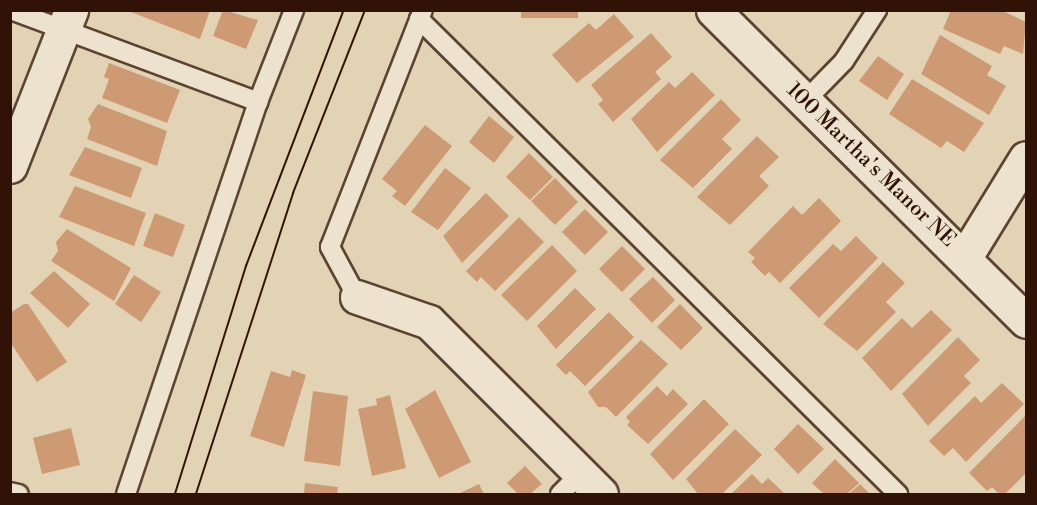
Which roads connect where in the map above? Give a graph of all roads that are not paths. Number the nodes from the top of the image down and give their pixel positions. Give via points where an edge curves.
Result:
1 (11, 10) edge
2 (294, 10) edge
3 (712, 10) edge
4 (877, 10) edge
5 (421, 15) edge
6 (68, 21) edge
7 (805, 101) junction
8 (258, 102) junction
9 (1026, 158) edge
10 (10, 166) edge
11 (965, 258) junction
12 (357, 297) joint
13 (1026, 321) edge
14 (580, 488) edge
15 (10, 492) edge
16 (19, 495) edge
17 (126, 495) edge
18 (898, 495) edge

1 - 6 lane
2 - 8 lane
3 - 7 street, 100 Martha's Manor NE
4 - 7 lane via 844,61
5 - 12 lane via 330,247
5 - 18 lane
6 - 8 lane
6 - 10 street
7 - 11 street, 100 Martha's Manor NE
8 - 17 lane
9 - 11 street
11 - 13 street, 100 Martha's Manor NE
12 - 14 street via 429,322
15 - 16 lane

